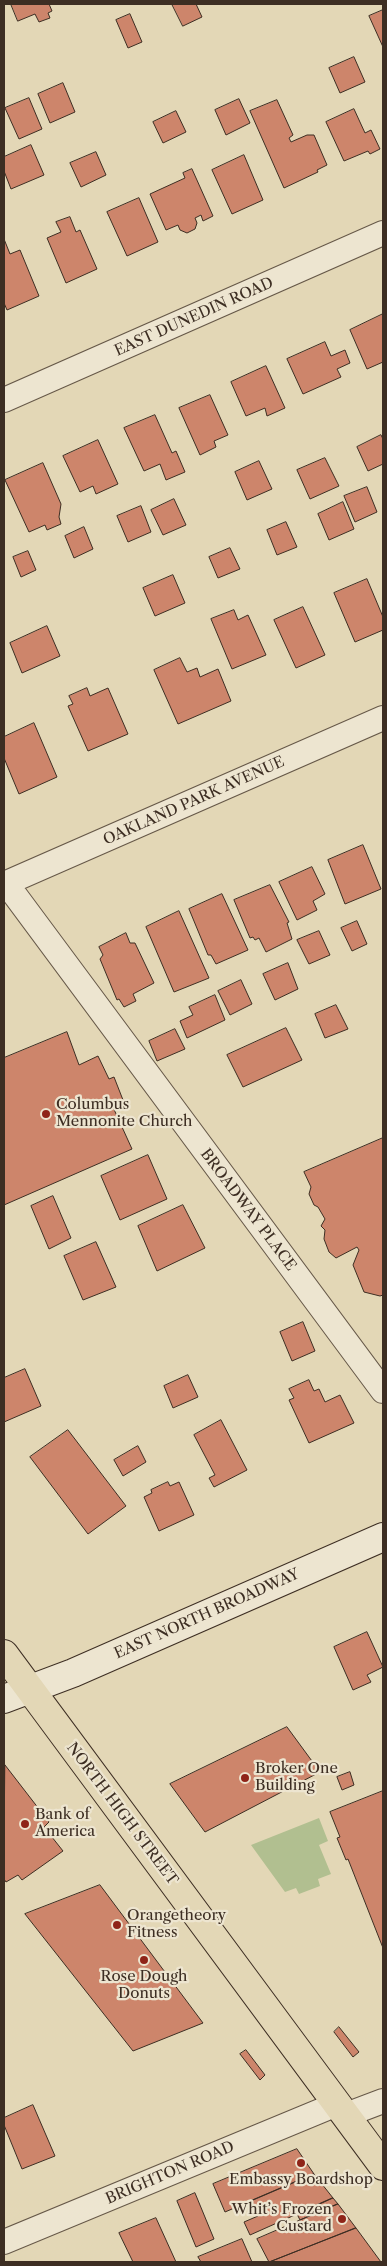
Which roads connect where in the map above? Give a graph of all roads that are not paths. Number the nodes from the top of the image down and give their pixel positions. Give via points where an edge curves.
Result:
1 (383, 234) edge
2 (4, 400) edge
3 (383, 718) edge
4 (5, 884) edge
5 (383, 1391) edge
6 (383, 1537) edge
7 (4, 1654) edge
8 (29, 1689) junction
9 (4, 1699) edge
10 (383, 2100) edge
11 (341, 2110) junction
12 (383, 2166) edge
13 (4, 2242) edge

1 - 2 street, EAST DUNEDIN ROAD
3 - 4 street, OAKLAND PARK AVENUE
4 - 5 street, BROADWAY PLACE
6 - 8 main road, EAST NORTH BROADWAY via 73,1673
7 - 8 main road, NORTH HIGH STREET
8 - 9 main road, EAST NORTH BROADWAY
8 - 11 main road, NORTH HIGH STREET
10 - 11 street, BRIGHTON ROAD
11 - 12 main road, NORTH HIGH STREET
11 - 13 street, BRIGHTON ROAD

